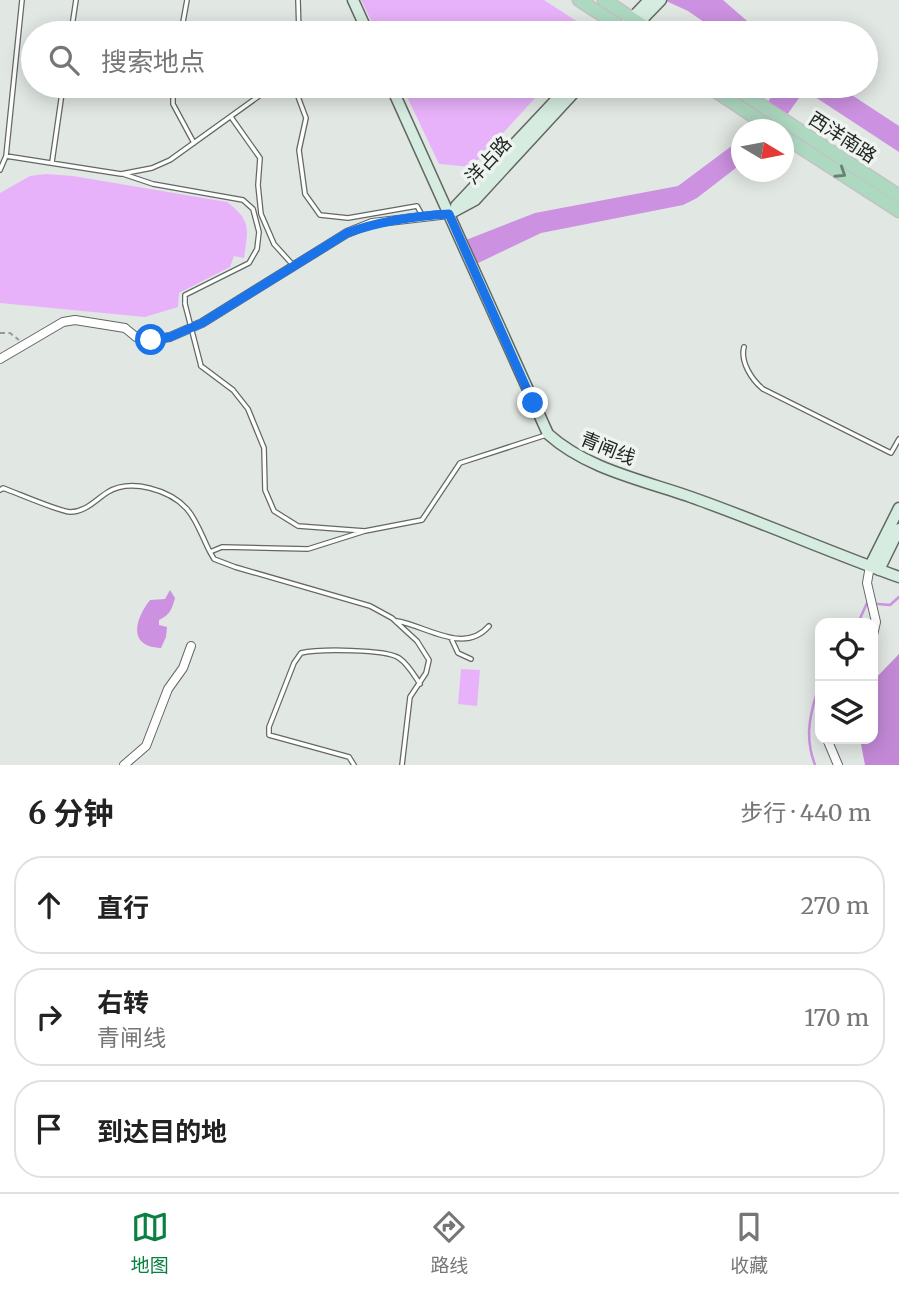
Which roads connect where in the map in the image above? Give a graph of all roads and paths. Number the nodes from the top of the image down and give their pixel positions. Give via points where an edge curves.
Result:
1 (22, 0) edge
2 (76, 0) edge
3 (187, 0) edge
4 (298, 0) edge
5 (353, 0) edge
6 (579, 0) edge
7 (604, 0) edge
8 (656, 1) edge
9 (73, 21) edge
10 (183, 21) edge
11 (299, 21) edge
12 (363, 21) edge
13 (610, 21) edge
14 (636, 21) joint
15 (61, 98) edge
16 (173, 98) edge
17 (257, 98) edge
18 (298, 98) edge
19 (396, 98) edge
20 (558, 98) edge
21 (569, 98) edge
22 (731, 98) edge
23 (744, 98) edge
24 (760, 113) junction
25 (231, 117) junction
26 (765, 119) edge
27 (194, 143) junction
28 (794, 143) edge
29 (6, 156) junction
30 (52, 162) junction
31 (0, 170) edge
32 (121, 174) junction
33 (899, 196) edge
34 (899, 211) edge
35 (449, 214) junction
36 (422, 215) junction
37 (293, 265) junction
38 (0, 333) edge
39 (25, 345) junction
40 (744, 347) dead end
41 (0, 359) edge
42 (548, 434) junction
43 (899, 439) edge
44 (894, 449) junction
45 (899, 452) edge
46 (0, 490) edge
47 (899, 508) edge
48 (899, 529) edge
49 (365, 531) junction
50 (211, 552) junction
51 (874, 568) junction
52 (899, 577) edge
53 (875, 618) edge
54 (394, 621) junction
55 (489, 626) dead end
56 (451, 638) junction
57 (191, 646) dead end
58 (471, 659) dead end
59 (420, 684) junction
60 (829, 744) edge
61 (124, 765) edge
62 (354, 765) edge
63 (402, 765) edge
64 (838, 765) edge

1 - 29 lane
2 - 9 lane
3 - 10 lane
4 - 11 lane
5 - 12 main road
6 - 13 main road
7 - 14 main road
8 - 14 main road
15 - 30 lane
16 - 27 lane
17 - 25 lane
18 - 36 lane via 306,118 299,150 305,194 320,215 348,218 417,206
19 - 35 main road
20 - 35 main road, 洋占路
21 - 35 main road, 洋占路 via 475,200
22 - 24 main road, 西洋南路
23 - 24 main road, 西洋南路
24 - 26 main road, 西洋南路
24 - 33 main road, 西洋南路 via 786,122
25 - 27 lane
25 - 37 lane via 260,158 261,214 274,244
27 - 32 lane via 152,168
28 -> 34 main road, 西洋南路
29 - 30 lane
29 - 31 lane
30 - 32 lane
32 - 49 lane, bridge via 243,200 253,209 259,232 249,263 185,295 201,366 233,390 248,409 264,448 265,490 274,511 298,526
35 - 36 street
35 - 42 main road
36 - 37 street via 372,223
37 - 39 street via 202,323 170,337 151,340 136,337 125,328 75,320 63,322
38 - 39 path via 10,333
39 - 41 street
40 - 44 lane via 744,362 763,388 891,453
42 - 49 lane via 460,463 422,520
42 - 51 main road, 青闸线 via 564,448 607,468
43 - 44 lane
44 - 45 lane
46 - 50 lane via 69,512 86,509 125,486 164,493 187,509
47 - 51 main road
48 - 51 main road
49 - 50 lane via 308,549 222,547
50 - 54 lane via 214,559 235,568 370,606
51 - 52 main road, 青闸线
51 - 53 street via 867,583
54 - 56 lane
54 - 59 lane via 417,641 429,660
55 - 56 lane via 481,636
56 - 58 lane via 458,653
57 - 61 street via 146,746
59 - 62 lane via 399,657 380,652 301,653 269,735 349,757
59 - 63 lane via 410,697
60 - 64 street

